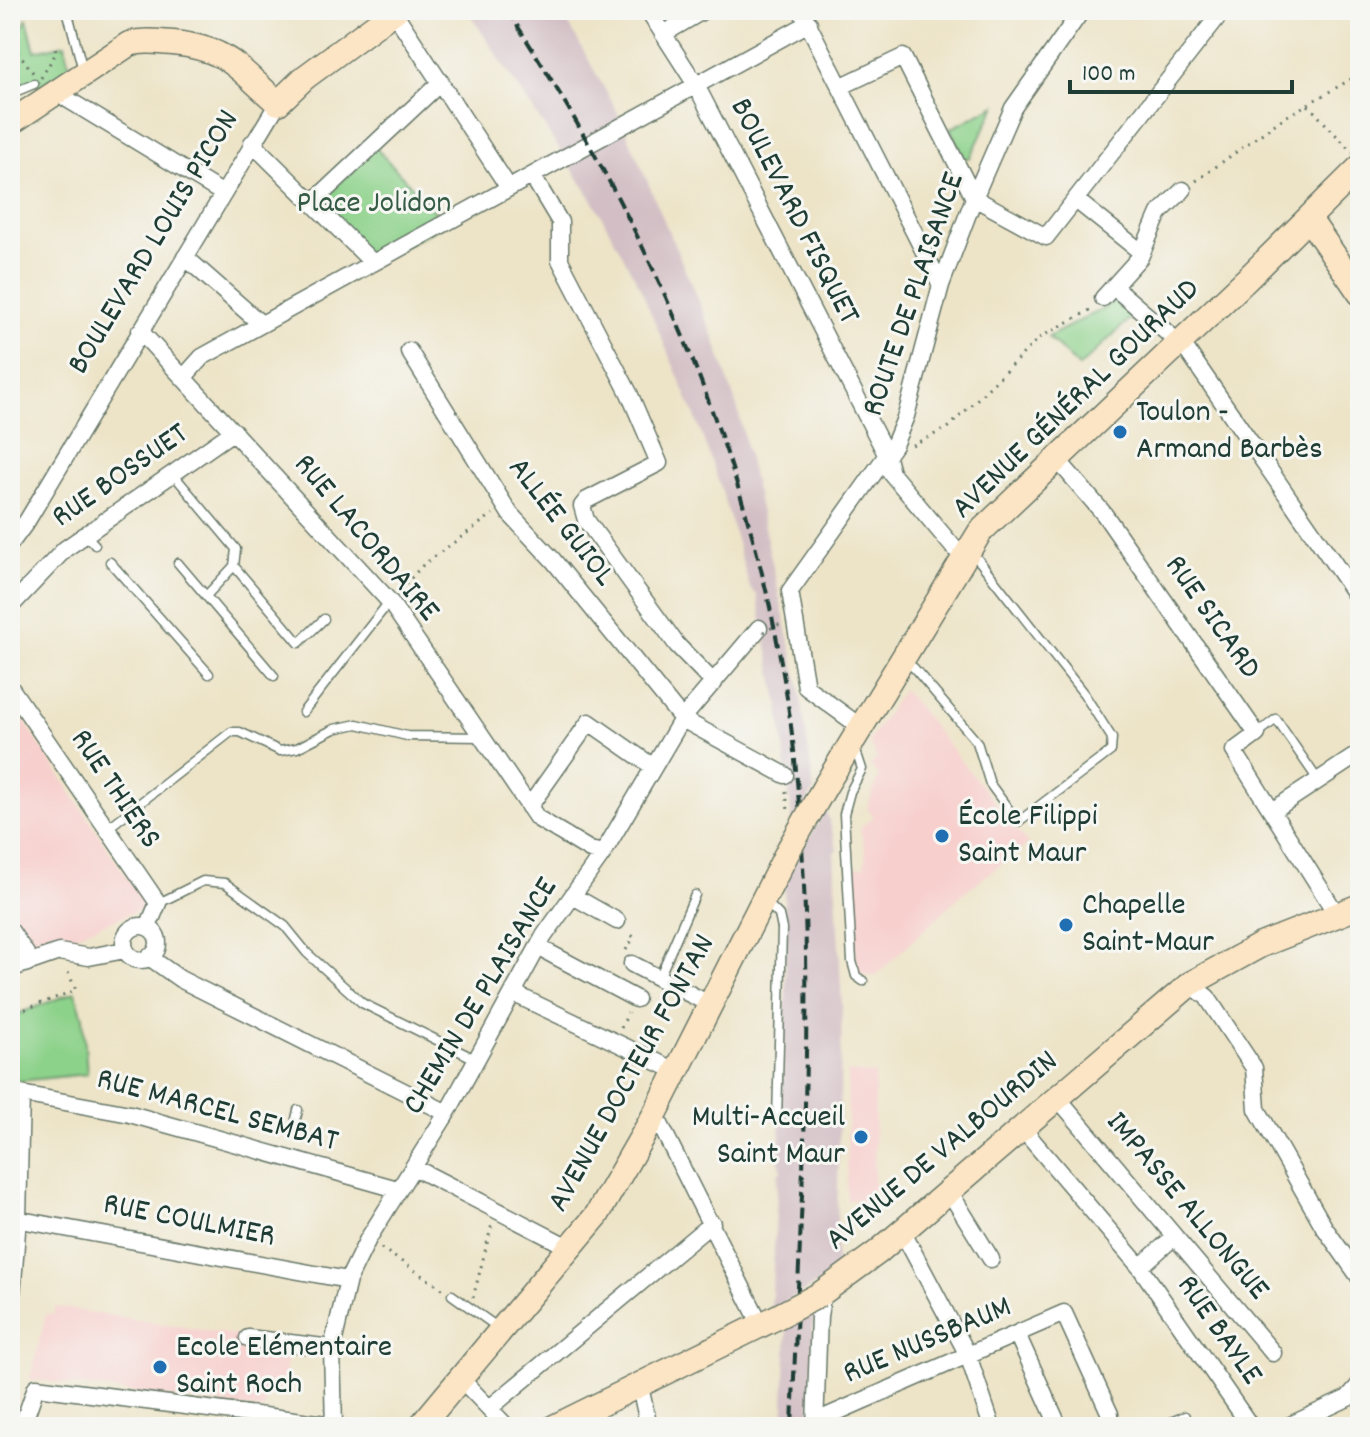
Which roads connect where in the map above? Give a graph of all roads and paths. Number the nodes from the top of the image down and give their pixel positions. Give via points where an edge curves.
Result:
1 (15, 10) edge
2 (67, 10) edge
3 (648, 10) edge
4 (704, 10) edge
5 (1082, 10) edge
6 (1223, 10) edge
7 (395, 11) edge
8 (805, 16) edge
9 (663, 34) junction
10 (11, 40) edge
11 (55, 47) dead end
12 (84, 74) junction
13 (1360, 74) edge
14 (441, 82) junction
15 (696, 85) junction
16 (842, 86) junction
17 (46, 88) junction
18 (10, 94) edge
19 (278, 103) junction
20 (1307, 104) junction
21 (10, 123) edge
22 (252, 143) junction
23 (1360, 164) edge
24 (533, 177) junction
25 (509, 188) junction
26 (1183, 190) joint
27 (222, 193) junction
28 (974, 198) junction
29 (1076, 200) junction
30 (313, 202) junction
31 (1309, 219) junction
32 (1141, 252) junction
33 (185, 257) junction
34 (373, 263) junction
35 (941, 285) junction
36 (1108, 293) junction
37 (1360, 293) edge
38 (261, 324) junction
39 (140, 331) junction
40 (1180, 343) junction
41 (409, 351) dead end
42 (185, 376) junction
43 (234, 431) junction
44 (886, 454) junction
45 (1057, 459) junction
46 (173, 474) junction
47 (504, 506) junction
48 (10, 544) edge
49 (967, 553) junction
50 (110, 562) dead end
51 (178, 563) dead end
52 (234, 566) junction
53 (206, 596) junction
54 (1360, 601) edge
55 (390, 602) junction
56 (10, 607) edge
57 (324, 619) dead end
58 (784, 622) dead end
59 (761, 630) joint
60 (904, 661) junction
61 (209, 674) dead end
62 (274, 676) dead end
63 (714, 683) junction
64 (10, 687) edge
65 (303, 712) dead end
66 (682, 719) junction
67 (1257, 734) junction
68 (857, 736) junction
69 (482, 737) junction
70 (1360, 753) edge
71 (652, 766) junction
72 (785, 775) dead end
73 (1318, 780) junction
74 (529, 807) junction
75 (1272, 811) junction
76 (107, 829) junction
77 (789, 849) joint
78 (603, 853) junction
79 (695, 895) dead end
80 (573, 896) junction
81 (764, 900) junction
82 (158, 903) junction
83 (1360, 906) edge
84 (1337, 915) junction
85 (617, 921) joint
86 (148, 927) junction
87 (10, 930) edge
88 (538, 947) junction
89 (125, 950) junction
90 (59, 952) junction
91 (149, 957) junction
92 (31, 961) junction
93 (632, 964) joint
94 (10, 969) edge
95 (659, 978) junction
96 (863, 981) dead end
97 (1190, 984) junction
98 (514, 990) junction
99 (636, 999) dead end
100 (711, 1005) junction
101 (10, 1015) edge
102 (477, 1060) junction
103 (676, 1071) junction
104 (16, 1095) edge
105 (1057, 1097) junction
106 (447, 1113) junction
107 (655, 1114) junction
108 (777, 1120) dead end
109 (1021, 1127) junction
110 (413, 1167) junction
111 (397, 1189) junction
112 (949, 1191) junction
113 (498, 1210) junction
114 (14, 1218) edge
115 (712, 1223) junction
116 (902, 1231) junction
117 (1174, 1237) junction
118 (368, 1239) junction
119 (572, 1249) junction
120 (991, 1259) dead end
121 (1140, 1267) junction
122 (1360, 1278) edge
123 (348, 1280) junction
124 (821, 1294) junction
125 (452, 1295) joint
126 (470, 1308) junction
127 (10, 1321) edge
128 (767, 1322) junction
129 (501, 1330) junction
130 (1017, 1334) junction
131 (248, 1338) dead end
132 (332, 1348) junction
133 (1273, 1353) dead end
134 (968, 1355) junction
135 (461, 1379) junction
136 (1357, 1385) edge
137 (640, 1387) junction
138 (491, 1407) junction
139 (1110, 1414) dead end
140 (1185, 1416) dead end
141 (815, 1425) edge
142 (334, 1426) edge
143 (22, 1427) edge
144 (420, 1427) edge
145 (507, 1427) edge
146 (554, 1427) edge
147 (649, 1427) edge
148 (992, 1427) edge
149 (1059, 1427) edge
150 (1158, 1427) edge
151 (1251, 1427) edge
152 (1286, 1427) edge

1 - 10 lane
2 - 12 lane
3 - 9 street, BOULEVARD FISQUET
4 - 9 street
5 - 28 street, ROUTE DE PLAISANCE via 1013,108
6 - 29 street
7 - 14 street
7 - 19 main road, BOULEVARD LOUIS PICON
8 - 15 street
8 - 16 street
9 - 15 street, BOULEVARD FISQUET
10 - 17 path
11 - 17 path
12 - 17 main road
12 - 19 main road via 142,40 206,46 226,56
13 - 20 path
14 - 25 street
14 - 30 street
15 - 24 street
15 - 44 street, BOULEVARD FISQUET
16 - 28 street via 903,57
16 - 35 street
17 - 18 lane
17 - 21 main road
17 - 27 street
19 - 22 street, BOULEVARD LOUIS PICON
20 - 23 path
20 - 26 path
22 - 27 street, BOULEVARD LOUIS PICON
22 - 30 street
23 - 31 main road, AVENUE GÉNÉRAL GOURAUD
24 - 25 street
24 - 63 street via 560,222 560,260 659,463 587,500 582,506 586,520 677,645
25 - 34 street
26 - 32 street via 1159,213
27 - 33 street, BOULEVARD LOUIS PICON
28 - 29 street via 1046,237
28 - 35 street, ROUTE DE PLAISANCE
29 - 32 street
30 - 34 street
31 - 37 main road
31 - 40 main road, AVENUE GÉNÉRAL GOURAUD
32 - 36 street
33 - 38 street
33 - 39 street, BOULEVARD LOUIS PICON
34 - 38 street
35 - 44 street, ROUTE DE PLAISANCE via 906,416
36 - 40 street
36 - 44 path via 1095,308 1022,352 948,428
38 - 42 street via 202,357
39 - 42 street, RUE LACORDAIRE
39 - 48 street, BOULEVARD LOUIS PICON
40 - 45 main road, AVENUE GÉNÉRAL GOURAUD
40 - 54 street
41 - 47 street, ALLÉE GUIOL
42 - 43 street, RUE LACORDAIRE
43 - 46 street, RUE BOSSUET
43 - 55 street, RUE LACORDAIRE
44 - 49 street, BOULEVARD FISQUET via 891,473 954,548
44 - 68 street, ROUTE DE PLAISANCE via 790,591 806,687
45 - 49 main road, AVENUE GÉNÉRAL GOURAUD via 1003,506
45 - 67 street, RUE SICARD via 1104,514
46 - 52 lane via 236,549
46 - 56 street, RUE BOSSUET via 90,540 65,549
47 - 55 path via 423,565
47 - 66 street, ALLÉE GUIOL
49 - 60 main road, AVENUE GÉNÉRAL GOURAUD
49 - 60 lane via 1084,694 1112,738 1111,751 1018,822 990,784 977,742
50 - 61 lane
51 - 53 lane
52 - 53 lane
52 - 57 lane via 299,643
53 - 62 lane
55 - 65 lane
55 - 69 street, RUE LACORDAIRE
58 - 59 path, bridge
59 - 63 street, CHEMIN DE PLAISANCE
60 - 68 main road, AVENUE GÉNÉRAL GOURAUD
63 - 66 street, CHEMIN DE PLAISANCE
64 - 76 street, RUE THIERS
66 - 71 street, CHEMIN DE PLAISANCE
66 - 72 street
67 - 73 lane via 1276,719
67 - 75 street via 1234,751
68 - 77 main road, AVENUE GÉNÉRAL GOURAUD, bridge
68 - 96 lane via 862,769 850,792 844,826 852,961
69 - 74 street, RUE LACORDAIRE
69 - 76 lane via 407,736 357,724 280,751 231,732
70 - 73 street
71 - 74 street via 589,722
71 - 78 street, CHEMIN DE PLAISANCE
73 - 75 street
74 - 78 street, RUE LACORDAIRE via 537,818
75 - 84 street
76 - 82 street, RUE THIERS
77 - 81 main road, AVENUE DOCTEUR FONTAN
78 - 80 street, CHEMIN DE PLAISANCE
79 - 95 lane
80 - 85 street
80 - 88 street, CHEMIN DE PLAISANCE
81 - 100 main road, AVENUE DOCTEUR FONTAN
81 - 108 lane via 779,915 782,929
82 - 86 street
82 - 102 lane via 203,881 225,883 285,926 362,1003
83 - 84 main road, AVENUE DE VALBOURDIN
84 - 97 main road, AVENUE DE VALBOURDIN via 1261,945
85 - 93 path via 634,937 623,955
86 - 89 street via 130,929
86 - 91 street via 158,944
87 - 92 street
88 - 98 street, CHEMIN DE PLAISANCE
88 - 99 street
89 - 90 street via 89,957
89 - 91 street via 140,960
90 - 92 street
90 - 101 path via 76,990
91 - 106 street via 180,979
92 - 94 street
93 - 95 street
95 - 100 street
97 - 105 main road, AVENUE DE VALBOURDIN
97 - 122 street via 1207,997 1254,1068 1257,1109 1324,1227
98 - 102 street, CHEMIN DE PLAISANCE
98 - 103 street
100 - 103 main road, AVENUE DOCTEUR FONTAN
102 - 106 street, CHEMIN DE PLAISANCE
103 - 107 main road, AVENUE DOCTEUR FONTAN
104 - 111 street, RUE MARCEL SEMBAT via 130,1114 288,1153
104 - 114 street
105 - 109 main road, AVENUE DE VALBOURDIN
105 - 117 street, IMPASSE ALLONGUE
106 - 110 street, CHEMIN DE PLAISANCE
107 - 115 street
107 - 119 main road, AVENUE DOCTEUR FONTAN
109 - 112 main road, AVENUE DE VALBOURDIN
109 - 121 street, RUE BAYLE
110 - 111 street, CHEMIN DE PLAISANCE
110 - 113 street
111 - 118 street, CHEMIN DE PLAISANCE
112 - 116 main road, AVENUE DE VALBOURDIN
112 - 120 street
113 - 119 street
113 - 126 path
114 - 123 street, RUE COULMIER
114 - 127 street
115 - 128 street
115 - 138 street
116 - 124 main road, AVENUE DE VALBOURDIN
116 - 134 street
117 - 121 street, RUE BAYLE
117 - 133 street, IMPASSE ALLONGUE
118 - 123 street, CHEMIN DE PLAISANCE
118 - 125 path
119 - 129 main road, AVENUE DOCTEUR FONTAN
121 - 151 street, RUE BAYLE
123 - 132 street, CHEMIN DE PLAISANCE
124 - 128 main road, AVENUE DE VALBOURDIN, bridge
124 - 141 street
125 - 126 lane
126 - 129 lane
128 - 137 main road, AVENUE DE VALBOURDIN
129 - 135 main road, AVENUE DOCTEUR FONTAN
130 - 134 street, RUE NUSSBAUM
130 - 139 street, RUE NUSSBAUM via 1064,1313
130 - 149 street
131 - 132 street
132 - 142 street, CHEMIN DE PLAISANCE
134 - 141 street, RUE NUSSBAUM
134 - 148 street
135 - 138 street
135 - 144 main road, AVENUE DOCTEUR FONTAN
136 - 152 street via 1348,1398
137 - 146 main road, AVENUE DE VALBOURDIN
137 - 147 street
138 - 145 street
140 - 150 lane
142 - 143 street via 36,1387

